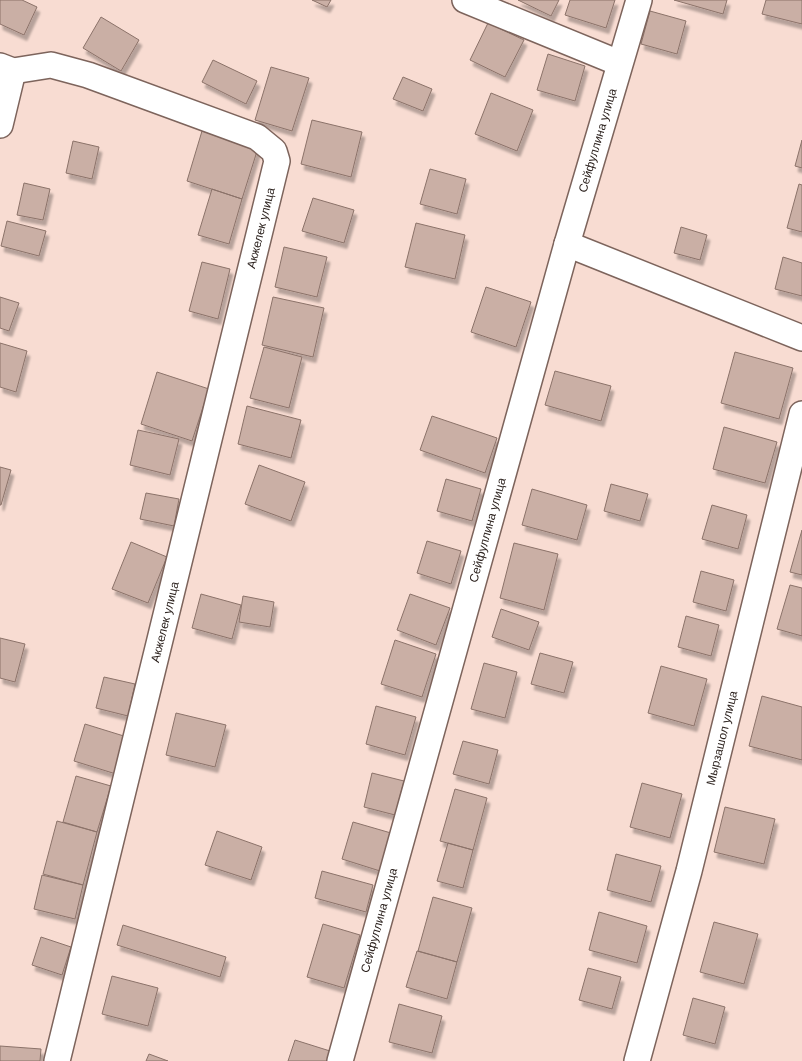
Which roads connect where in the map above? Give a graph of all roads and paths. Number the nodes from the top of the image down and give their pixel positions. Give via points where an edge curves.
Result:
1 (466, 0) edge
2 (639, 0) edge
3 (619, 63) junction
4 (6, 68) edge
5 (0, 125) edge
6 (567, 244) junction
7 (802, 338) edge
8 (802, 414) edge
9 (57, 1061) edge
10 (340, 1061) edge
11 (637, 1061) edge

1 - 3 street
2 - 3 street, Сейфуллина улица
3 - 6 street, Сейфуллина улица
4 - 5 street
4 - 9 street, Акжелек улица via 51,65 88,75 257,137 274,151 277,161
6 - 7 street
6 - 10 street, Сейфуллина улица
8 - 11 street, Мырзашол улица via 689,871

